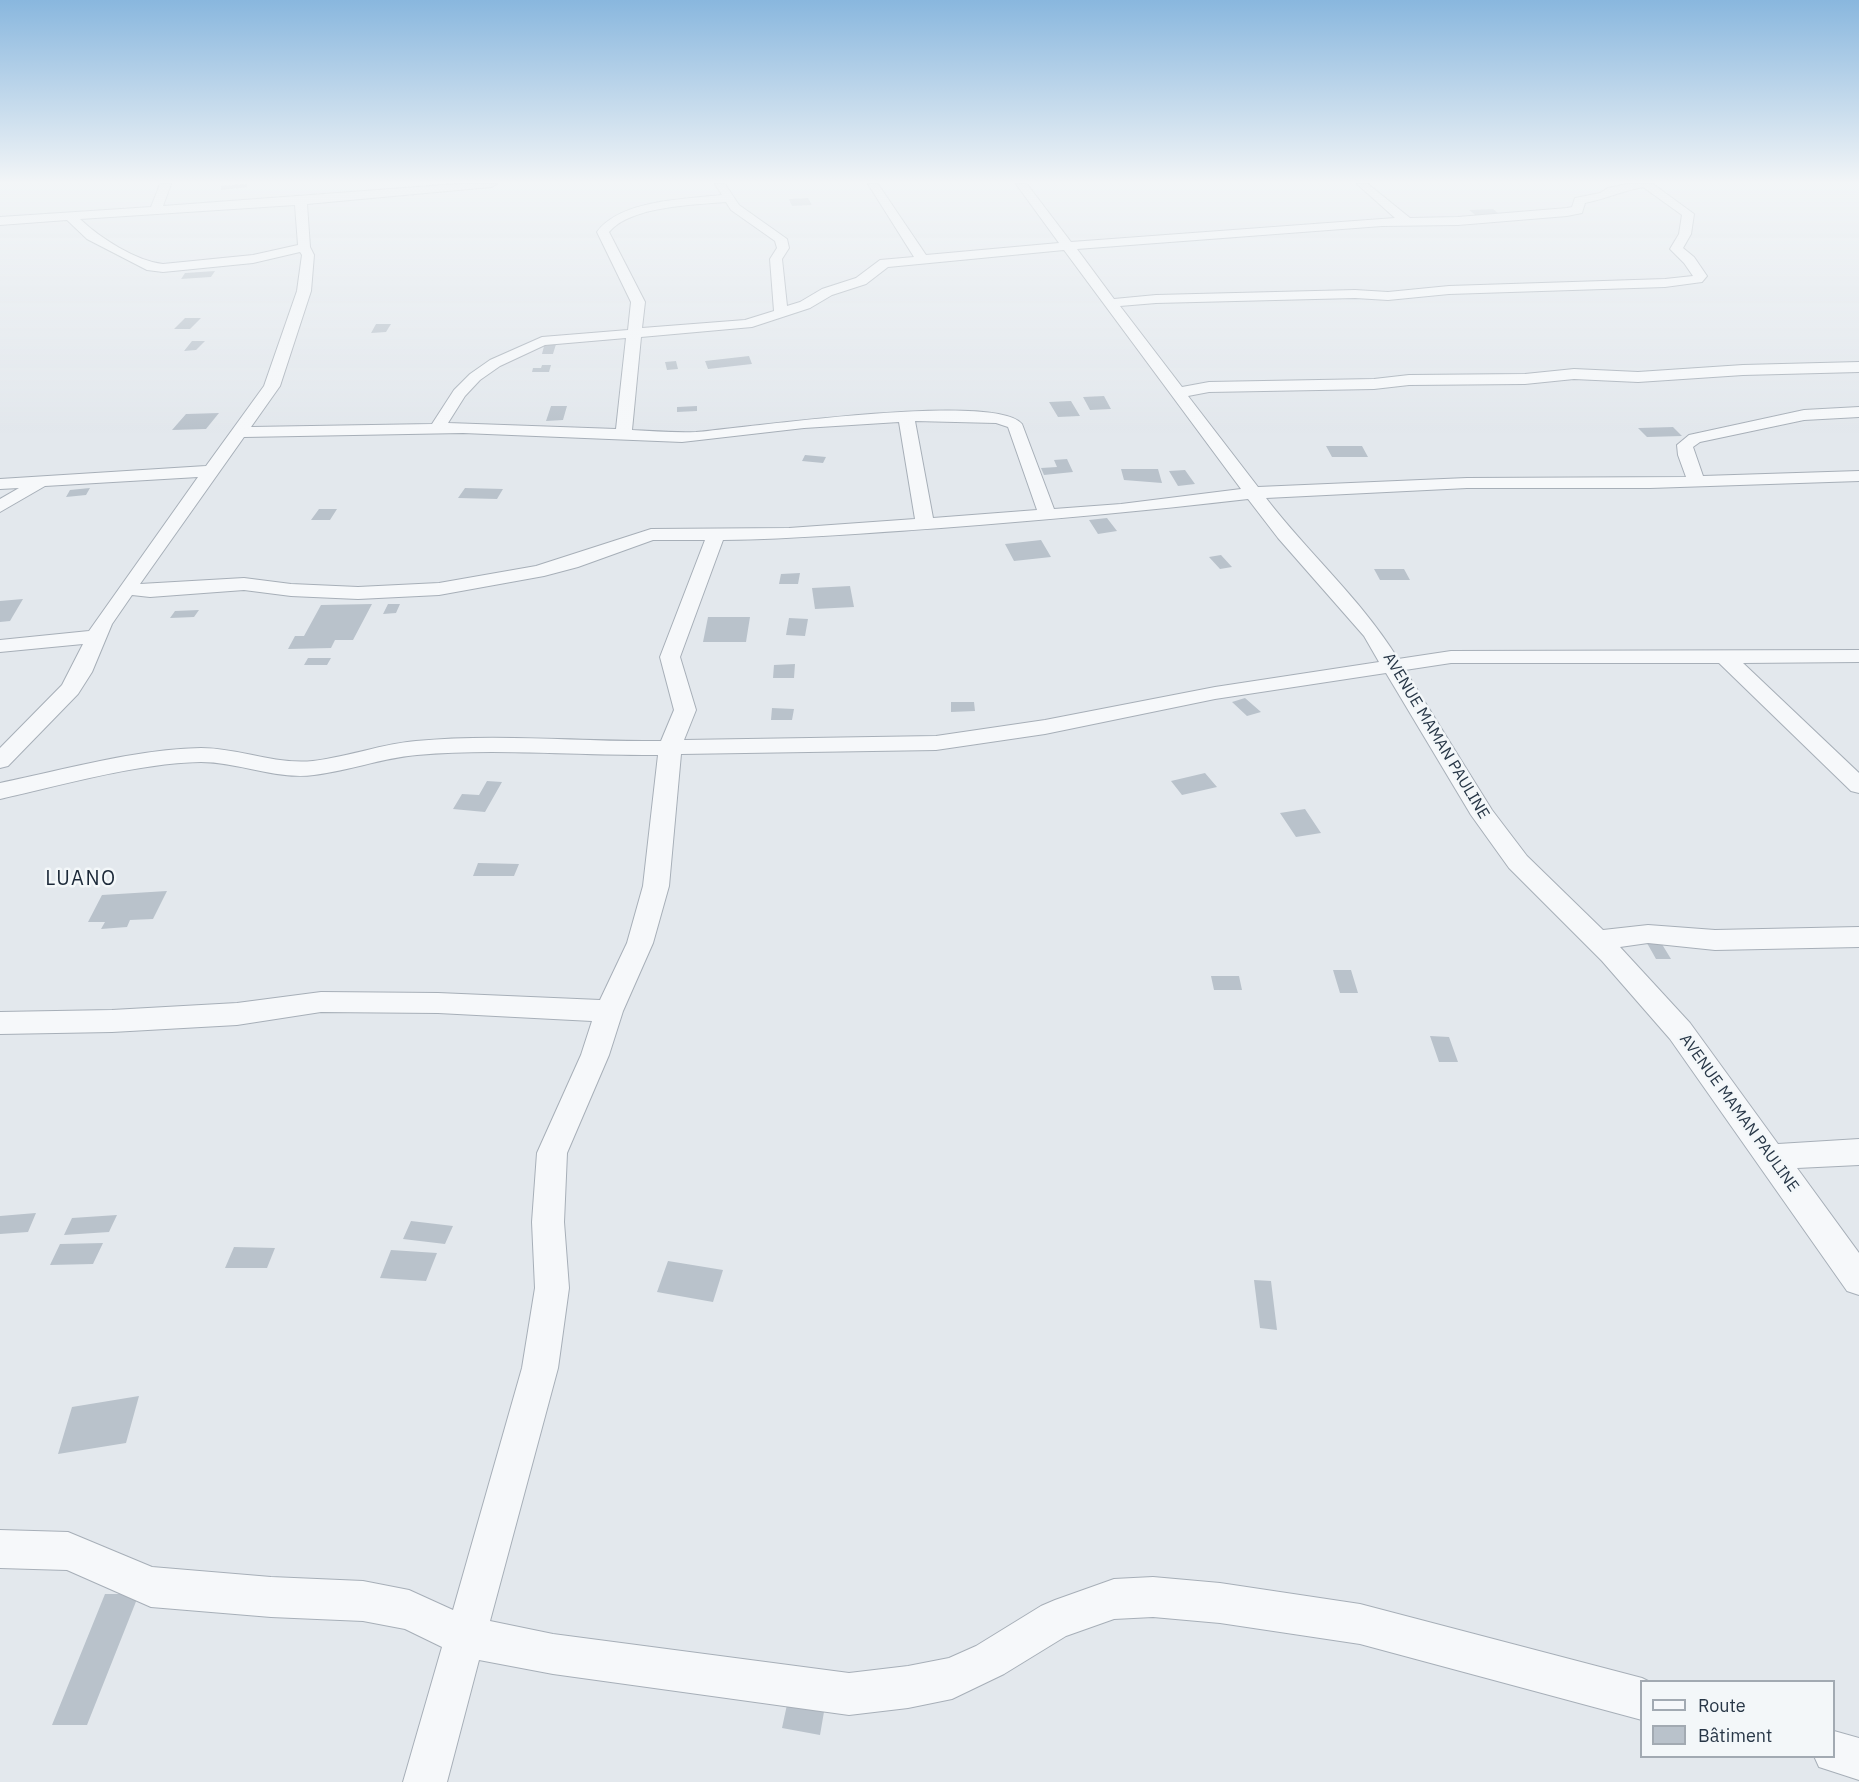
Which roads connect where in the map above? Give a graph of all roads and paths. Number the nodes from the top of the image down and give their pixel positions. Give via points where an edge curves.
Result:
1 (156, 267) edge
2 (171, 267) edge
3 (307, 267) edge
4 (621, 267) edge
5 (777, 267) edge
6 (879, 267) edge
7 (1083, 267) edge
8 (1695, 267) edge
9 (1110, 303) junction
10 (781, 312) junction
11 (634, 334) junction
12 (1859, 367) edge
13 (1177, 393) junction
14 (1859, 412) edge
15 (906, 417) junction
16 (437, 428) junction
17 (239, 432) junction
18 (622, 434) junction
19 (211, 471) junction
20 (1859, 476) edge
21 (42, 482) junction
22 (1697, 482) junction
23 (0, 484) edge
24 (1252, 493) junction
25 (0, 507) edge
26 (1048, 515) junction
27 (924, 524) junction
28 (716, 535) junction
29 (129, 589) junction
30 (95, 637) junction
31 (0, 646) edge
32 (1859, 656) edge
33 (1725, 657) junction
34 (1394, 667) junction
35 (670, 747) junction
36 (0, 761) edge
37 (1859, 786) edge
38 (0, 791) edge
39 (1859, 937) edge
40 (1597, 940) junction
41 (609, 1011) junction
42 (0, 1023) edge
43 (1859, 1152) edge
44 (1772, 1156) junction
45 (1859, 1280) edge
46 (0, 1549) edge
47 (465, 1636) junction
48 (1640, 1700) edge
49 (1835, 1753) edge
50 (1859, 1759) edge
51 (425, 1782) edge

1 - 2 street
3 - 17 street via 304,291 272,386
4 - 11 street via 638,302
5 - 10 street
6 - 10 street via 861,281
7 - 9 street, AVENUE MAMAN PAULINE
8 - 9 street via 1700,276 1697,279 1665,283 1449,290 1388,296 1250,296
9 - 13 street, AVENUE MAMAN PAULINE
10 - 11 street via 747,324
11 - 16 street via 542,340 523,348 475,377 459,393
11 - 18 street via 630,395
12 - 13 street via 1638,377 1574,374 1525,379 1209,387
13 - 24 street, AVENUE MAMAN PAULINE
14 - 22 street via 1804,415 1695,438 1685,445
15 - 18 street via 776,426 700,437
15 - 26 street via 998,418 1014,424
15 - 27 street
16 - 17 street
16 - 18 street
17 - 19 street
19 - 21 street
19 - 29 street
20 - 22 street
21 - 23 street
21 - 25 street
22 - 24 street via 1467,483
24 - 26 street
24 - 34 street, AVENUE MAMAN PAULINE via 1357,613
26 - 27 street
27 - 28 street
28 - 29 street via 651,535 537,572 439,589 358,593 244,584
28 - 35 street via 670,657 685,710
29 - 30 street
30 - 31 street
30 - 36 street via 85,665 70,689
32 - 33 street
33 - 34 street via 1451,657
33 - 37 street
34 - 35 street via 1215,693 1045,727 936,743
34 - 40 street, AVENUE MAMAN PAULINE via 1503,842 1518,862
35 - 38 street via 414,748 290,770 228,756 200,755 154,759
35 - 41 street via 656,886 640,943
39 - 40 street via 1715,940 1648,934
40 - 44 street, AVENUE MAMAN PAULINE via 1680,1031
41 - 42 street via 321,1002 226,1015
41 - 47 street via 595,1055 552,1154 548,1222 552,1288 540,1368
43 - 44 street
44 - 45 street, AVENUE MAMAN PAULINE
46 - 47 street via 68,1551 151,1587 363,1601 409,1610
47 - 48 street via 553,1654 849,1694 952,1677 990,1660 1055,1620 1114,1599 1153,1597 1360,1624
47 - 51 street
49 - 50 street

